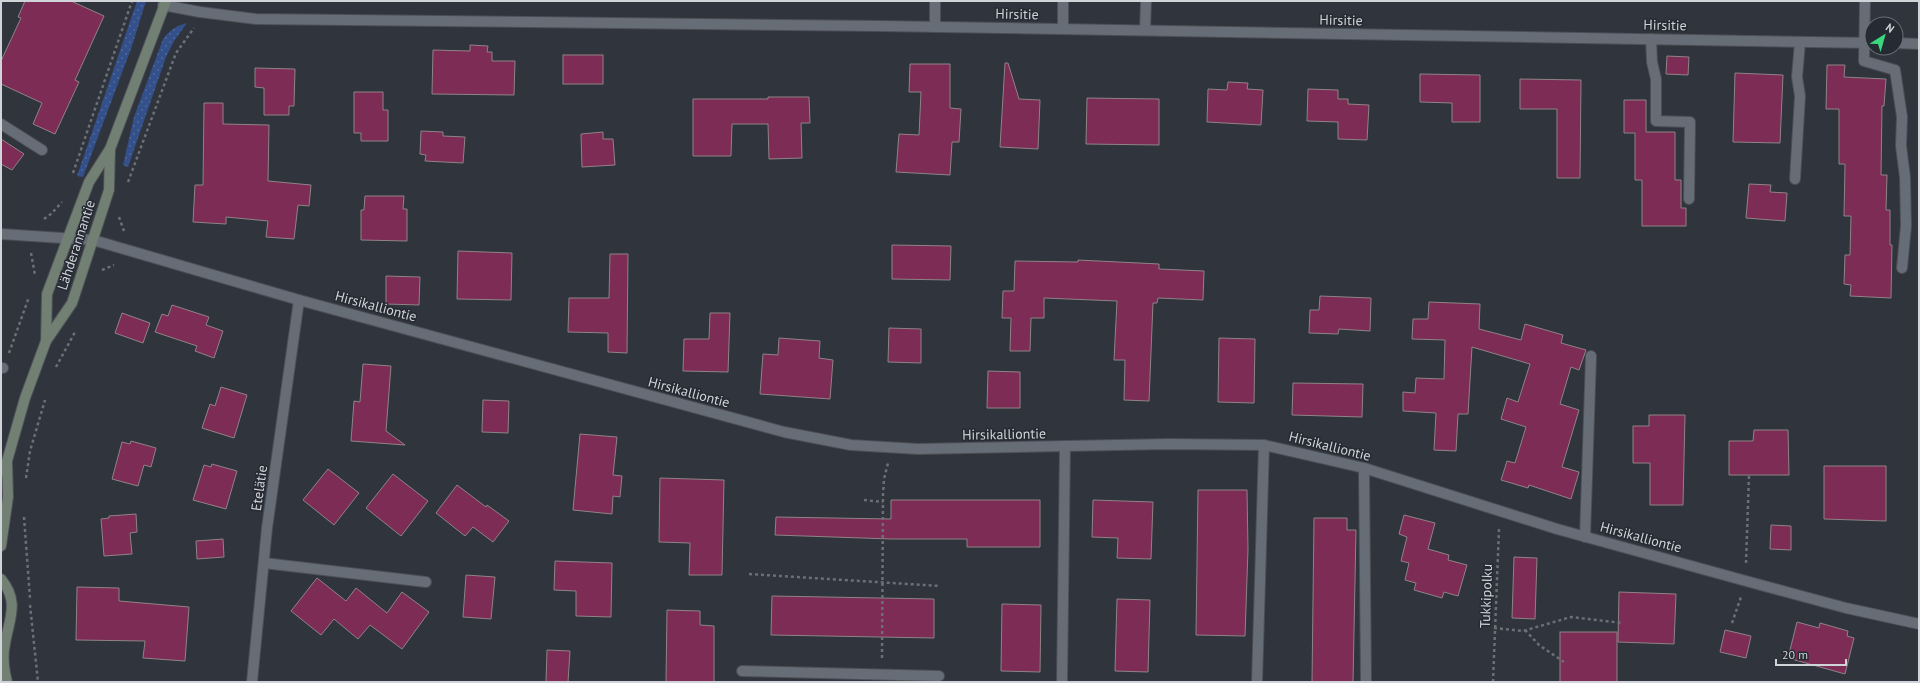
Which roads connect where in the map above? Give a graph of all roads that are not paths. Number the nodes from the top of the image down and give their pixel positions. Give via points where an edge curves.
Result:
1 (934, 1) edge
2 (1063, 1) edge
3 (1146, 1) edge
4 (1865, 1) edge
5 (164, 2) edge
6 (1866, 16) edge
7 (935, 27) junction
8 (1063, 29) junction
9 (1144, 30) junction
10 (1651, 39) junction
11 (1800, 42) junction
12 (1864, 43) edge
13 (1904, 43) edge
14 (1919, 44) edge
15 (1865, 56) edge
16 (1, 124) edge
17 (42, 150) dead end
18 (110, 150) junction
19 (1795, 179) dead end
20 (1689, 200) dead end
21 (1, 234) edge
22 (68, 239) junction
23 (93, 240) junction
24 (1902, 268) dead end
25 (299, 300) junction
26 (46, 341) junction
27 (1591, 356) dead end
28 (1264, 445) junction
29 (1065, 446) junction
30 (7, 461) junction
31 (1364, 468) junction
32 (1, 472) edge
33 (1585, 536) junction
34 (1, 546) edge
35 (264, 562) junction
36 (1, 579) edge
37 (426, 582) dead end
38 (1919, 624) edge
39 (742, 671) dead end
40 (939, 676) dead end
41 (7, 682) edge
42 (252, 682) edge
43 (1062, 682) edge
44 (1257, 682) edge
45 (1366, 682) edge

1 - 7 street
2 - 8 street
3 - 9 street
4 - 6 street
5 - 7 street, Hirsitie via 200,12 256,20
5 - 18 main road, Lähderannantie
7 - 8 street, Hirsitie
8 - 9 street, Hirsitie
9 - 10 street, Hirsitie
10 - 11 street, Hirsitie
10 - 20 street via 1656,79 1656,122 1690,122
11 - 12 street, Hirsitie
11 - 19 street
13 - 14 street
15 - 24 street via 1864,61 1895,70 1902,117 1900,146 1905,177 1906,226
16 - 17 street
18 - 22 main road, Lähderannantie via 89,182
18 - 23 main road, Lähderannantie via 109,190
21 - 22 street, Hirsikalliontie
22 - 23 street, Hirsikalliontie
22 - 26 main road, Lähderannantie via 47,294
23 - 25 street, Hirsikalliontie
23 - 26 main road, Lähderannantie via 72,303
25 - 29 street, Hirsikalliontie via 784,432 851,445 918,449
25 - 35 street, Etelätie
26 - 30 main road, Lähderannantie via 25,398
27 - 33 street
28 - 29 street, Hirsikalliontie
28 - 31 street, Hirsikalliontie
28 - 44 street
29 - 43 street
30 - 32 main road, Lähderannantie
30 - 34 main road, Lähderannantie via 8,497
31 - 33 street, Hirsikalliontie
31 - 45 street
33 - 38 street, Hirsikalliontie via 1846,608
35 - 37 street
35 - 42 street, Etelätie
36 - 41 main road via 10,592 12,601 12,614 4,645
39 - 40 street

